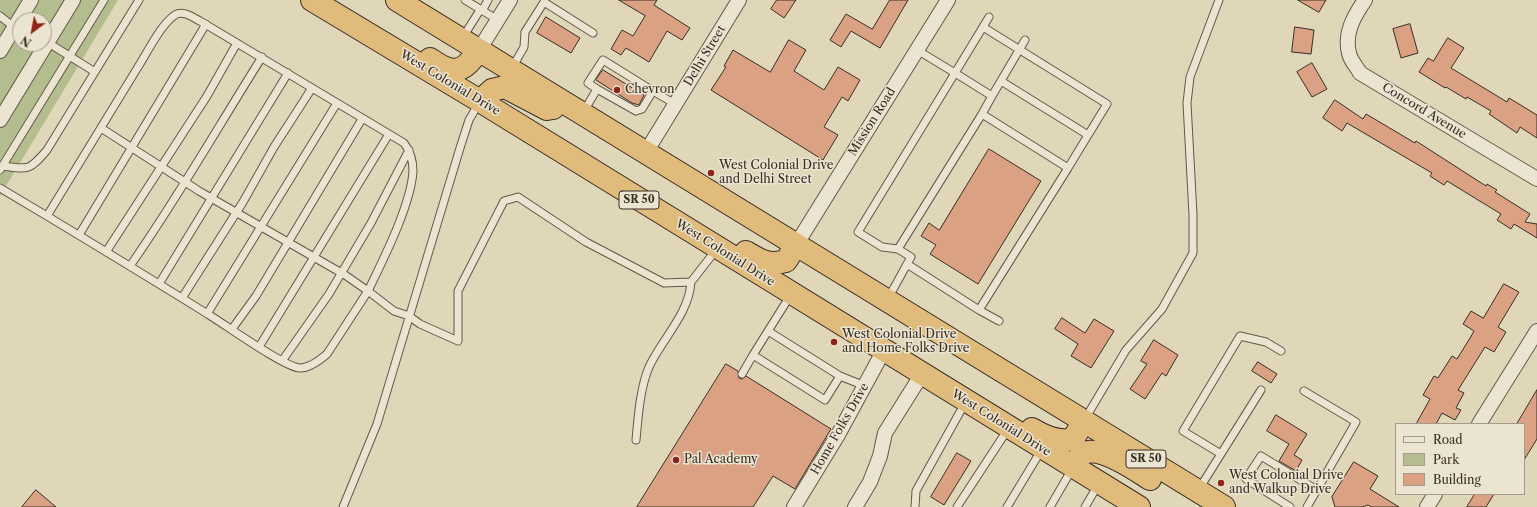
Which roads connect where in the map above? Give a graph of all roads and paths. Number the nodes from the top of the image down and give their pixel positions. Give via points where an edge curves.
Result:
1 (31, 0) edge
2 (72, 0) edge
3 (104, 0) edge
4 (139, 0) edge
5 (312, 0) edge
6 (465, 0) edge
7 (488, 0) edge
8 (510, 0) edge
9 (739, 0) edge
10 (948, 0) edge
11 (1219, 0) edge
12 (1365, 0) edge
13 (410, 5) edge
14 (481, 10) junction
15 (23, 12) edge
16 (0, 16) edge
17 (989, 17) dead end
18 (498, 20) junction
19 (206, 24) junction
20 (12, 25) edge
21 (982, 27) junction
22 (12, 30) edge
23 (593, 33) dead end
24 (52, 34) edge
25 (368, 34) junction
26 (461, 39) junction
27 (1025, 40) dead end
28 (238, 43) junction
29 (52, 45) edge
30 (0, 50) edge
31 (479, 50) junction
32 (917, 50) junction
33 (1019, 50) junction
34 (41, 52) edge
35 (70, 56) junction
36 (262, 57) junction
37 (511, 70) junction
38 (95, 72) junction
39 (288, 73) junction
40 (955, 73) junction
41 (1001, 81) junction
42 (312, 88) junction
43 (597, 89) junction
44 (653, 91) junction
45 (992, 96) junction
46 (480, 101) junction
47 (337, 103) junction
48 (675, 104) junction
49 (577, 110) junction
50 (982, 114) junction
51 (362, 119) junction
52 (0, 120) edge
53 (101, 128) junction
54 (389, 134) junction
55 (1088, 135) junction
56 (132, 147) junction
57 (409, 150) junction
58 (646, 152) junction
59 (162, 166) junction
60 (1, 168) edge
61 (1068, 168) junction
62 (1537, 179) edge
63 (186, 182) junction
64 (0, 188) edge
65 (212, 198) junction
66 (237, 212) junction
67 (47, 216) junction
68 (262, 226) junction
69 (680, 226) junction
70 (79, 235) junction
71 (288, 241) junction
72 (796, 244) junction
73 (717, 248) junction
74 (898, 249) junction
75 (106, 252) junction
76 (314, 257) junction
77 (907, 264) junction
78 (130, 266) junction
79 (342, 273) junction
80 (691, 282) junction
81 (159, 284) junction
82 (368, 291) junction
83 (791, 294) junction
84 (182, 298) junction
85 (886, 300) junction
86 (979, 310) junction
87 (207, 314) junction
88 (409, 316) junction
89 (999, 321) dead end
90 (232, 329) junction
91 (768, 331) junction
92 (1537, 331) edge
93 (259, 347) junction
94 (884, 350) junction
95 (1281, 351) dead end
96 (753, 355) junction
97 (282, 361) junction
98 (742, 374) dead end
99 (922, 374) junction
100 (840, 376) junction
101 (865, 386) junction
102 (1261, 390) dead end
103 (1304, 391) dead end
104 (970, 403) junction
105 (1084, 421) junction
106 (1480, 423) edge
107 (1009, 427) junction
108 (636, 440) dead end
109 (1043, 448) junction
110 (1221, 454) junction
111 (1073, 467) junction
112 (1100, 483) junction
113 (1317, 490) junction
114 (1198, 491) junction
115 (1435, 495) edge
116 (344, 507) edge
117 (794, 507) edge
118 (855, 507) edge
119 (915, 507) edge
120 (957, 507) edge
121 (1007, 507) edge
122 (1050, 507) edge
123 (1085, 507) edge
124 (1138, 507) edge
125 (1224, 507) edge
126 (1290, 507) edge
127 (1307, 507) edge
128 (1427, 507) edge

1 - 15 street
2 - 24 street
3 - 35 lane
4 - 38 lane
5 - 25 highway, West Colonial Drive / SR 50
6 - 14 lane
7 - 14 lane
8 - 18 street
9 - 48 street, Delhi Street
10 - 32 street, Mission Road
11 - 105 lane via 1190,77 1187,103 1193,253 1162,309 1126,350
12 - 62 street, Concord Avenue via 1352,19 1348,39 1349,54 1360,73
13 - 26 highway, SR 50
14 - 18 lane
14 - 26 lane
16 - 20 lane
17 - 21 lane
18 - 31 street
19 - 28 lane
19 - 53 lane via 181,12 167,21
19 - 56 lane
21 - 33 lane
21 - 40 lane
22 - 30 street
23 - 37 lane via 544,2 525,32 524,47
25 - 31 highway via 387,33 436,64 451,70 469,65
25 - 46 highway, West Colonial Drive / SR 50
26 - 31 highway, SR 50
27 - 33 lane
28 - 36 lane
28 - 59 lane
29 - 35 lane
31 - 37 highway, SR 50
32 - 40 lane
32 - 72 street, Mission Road
33 - 41 lane
33 - 55 lane via 1107,104
34 - 52 street
35 - 38 lane
35 - 60 lane
36 - 39 lane
36 - 63 lane
37 - 49 highway, SR 50
38 - 60 lane via 47,150 34,165 24,169
39 - 42 lane
39 - 65 lane
40 - 45 lane
40 - 74 lane via 858,232 882,247
41 - 45 lane
41 - 55 lane
42 - 47 lane
42 - 66 lane
43 - 44 lane via 638,112
43 - 44 lane via 588,83 603,60
43 - 49 lane
44 - 48 lane
45 - 50 lane
46 - 49 highway via 492,90 505,87 547,109
46 - 69 highway, West Colonial Drive / SR 50
46 - 88 lane via 469,120
47 - 51 lane
47 - 68 lane
48 - 58 street, Delhi Street
49 - 58 highway, SR 50
50 - 61 lane
50 - 74 lane
51 - 54 lane
51 - 71 lane
53 - 56 lane
53 - 67 lane
54 - 57 lane via 404,143
54 - 76 lane
55 - 61 lane
56 - 59 lane
56 - 70 lane
57 - 79 lane
57 - 82 lane via 413,171 409,191 394,234
58 - 72 highway, SR 50
59 - 63 lane
59 - 75 lane
61 - 86 lane
63 - 65 lane
63 - 78 lane
64 - 67 lane
65 - 66 lane
65 - 81 lane
66 - 68 lane
66 - 84 lane
67 - 70 lane
68 - 71 lane
68 - 87 lane
69 - 72 highway via 698,223 750,255 774,264 786,261
69 - 73 highway, West Colonial Drive / SR 50
70 - 75 lane
71 - 76 lane
71 - 90 lane via 256,296
72 - 85 highway, SR 50
73 - 80 lane
73 - 83 highway, West Colonial Drive / SR 50
74 - 77 lane via 911,257
75 - 78 lane
76 - 79 lane
76 - 93 lane
77 - 85 lane
77 - 86 lane
78 - 81 lane
79 - 82 lane
79 - 97 lane
80 - 88 lane via 664,283 586,242 518,197 504,201 458,291 458,341 420,324
80 - 108 lane via 690,294 649,368 640,405
81 - 84 lane
82 - 88 lane via 394,311
82 - 97 lane via 327,354 318,361 300,368
83 - 91 lane
83 - 94 highway, West Colonial Drive / SR 50
84 - 87 lane
85 - 105 highway, SR 50
86 - 89 lane
87 - 90 lane
88 - 116 lane via 376,424
90 - 93 lane
91 - 96 lane
91 - 100 lane
92 - 106 street
93 - 97 lane
94 - 99 highway, West Colonial Drive / SR 50
94 - 101 street, Home Folks Drive
95 - 110 lane via 1266,342 1240,336 1183,431
96 - 98 lane
96 - 100 lane via 825,400
99 - 104 highway, West Colonial Drive / SR 50
99 - 118 street via 885,434 870,482
100 - 101 lane
101 - 117 street, Home Folks Drive
102 - 110 lane
103 - 113 lane via 1356,422
104 - 105 highway via 1000,408 1042,436 1064,442 1073,439
104 - 107 highway, West Colonial Drive / SR 50
104 - 119 lane via 951,428 916,491
105 - 114 highway, SR 50
107 - 109 highway, West Colonial Drive / SR 50
107 - 120 lane
109 - 111 highway, West Colonial Drive / SR 50
109 - 121 lane
110 - 114 lane
111 - 112 highway, West Colonial Drive / SR 50
111 - 114 highway via 1081,455 1092,451 1134,469 1171,491
111 - 122 lane
112 - 123 lane
112 - 124 highway, West Colonial Drive / SR 50
113 - 126 lane via 1260,456 1246,480
113 - 127 lane
114 - 125 highway, SR 50
115 - 128 street

